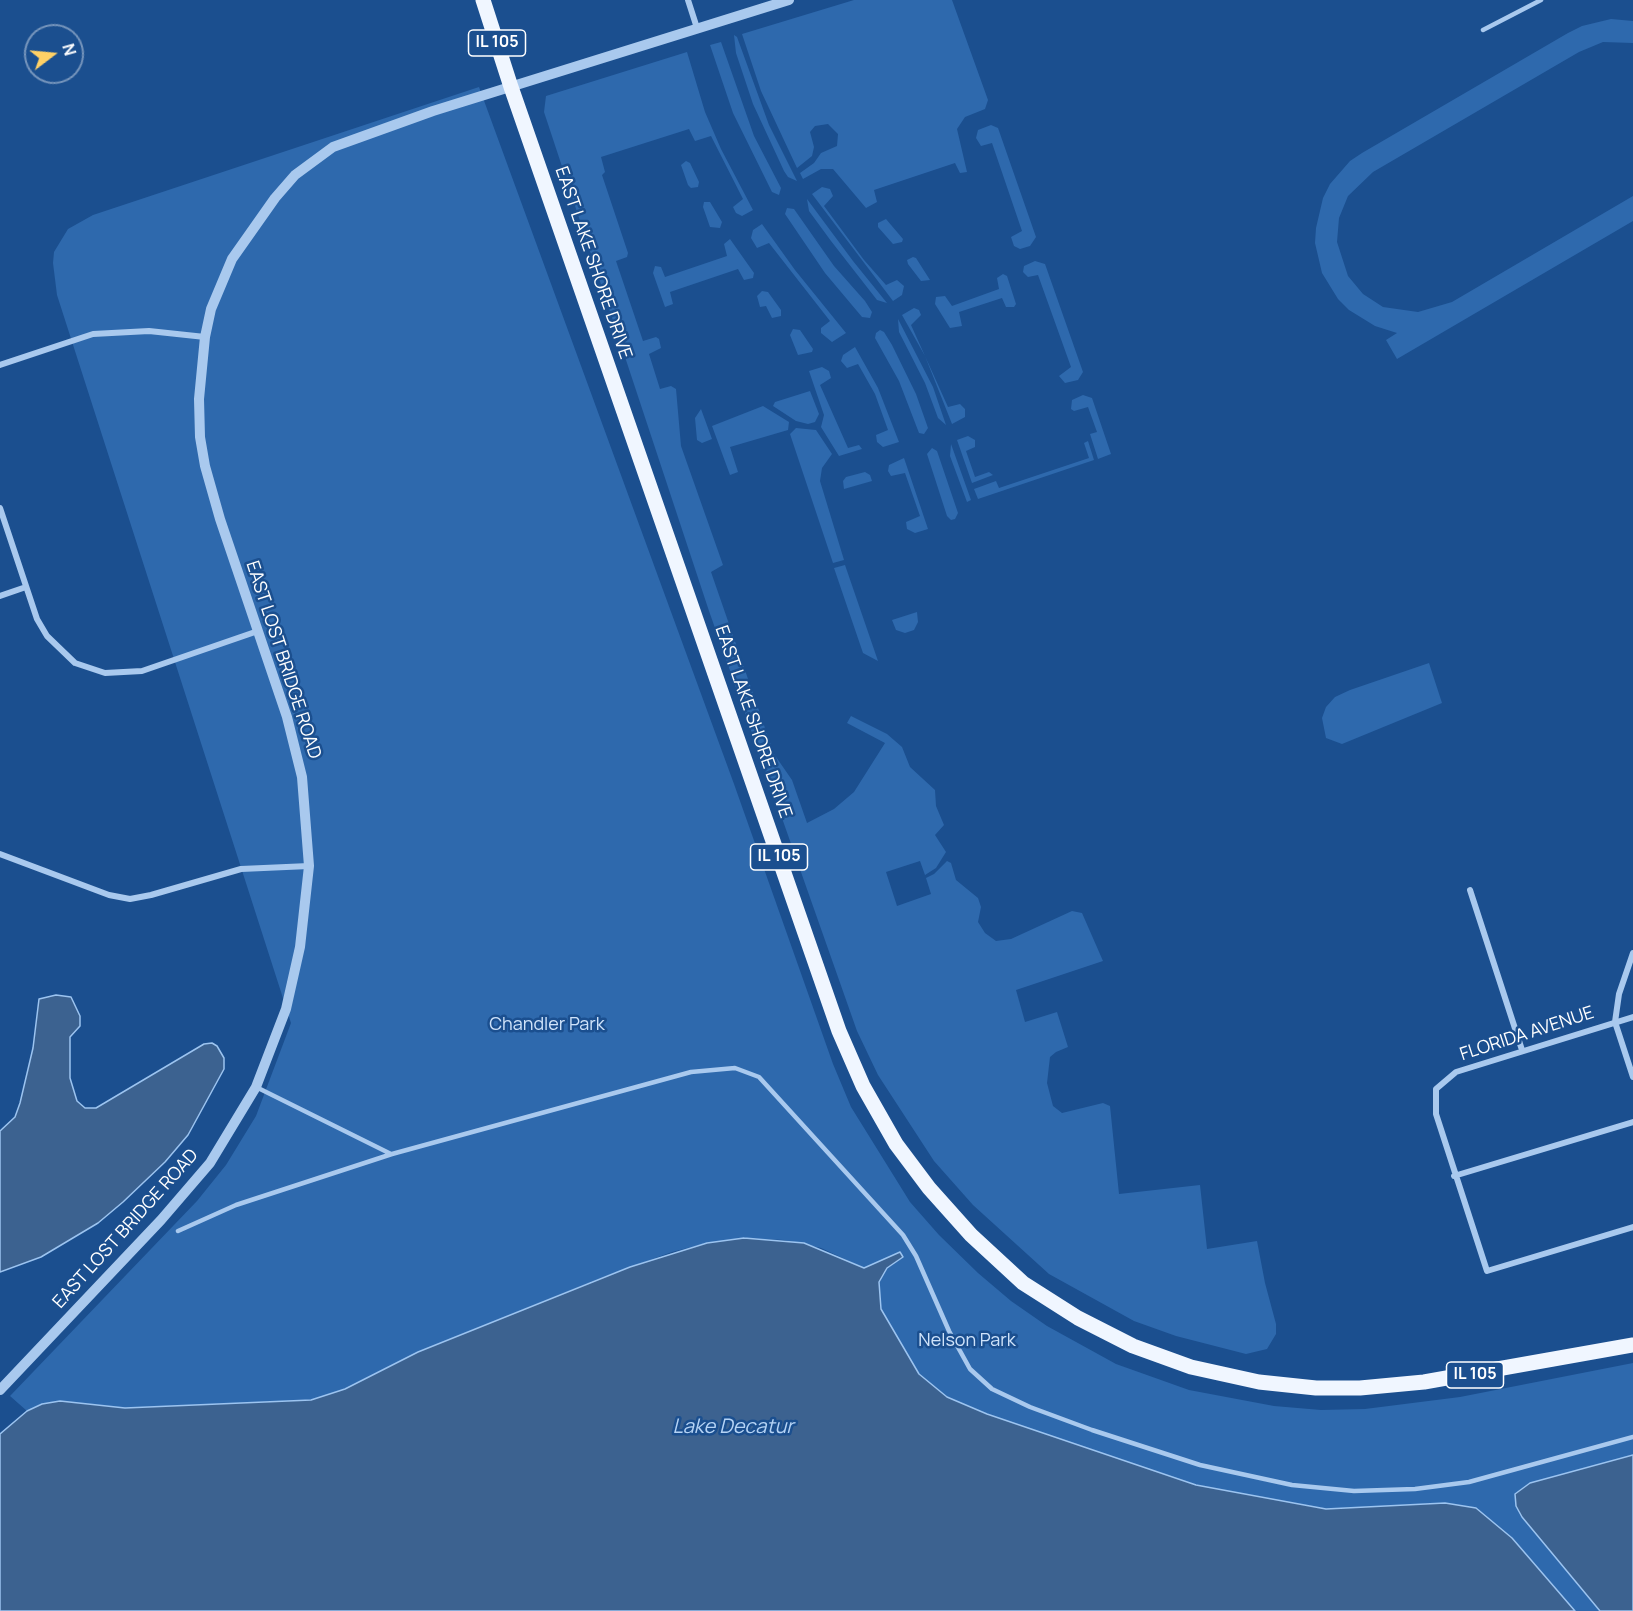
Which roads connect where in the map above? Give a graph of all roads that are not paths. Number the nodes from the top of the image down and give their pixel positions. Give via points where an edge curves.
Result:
1 (483, 0) edge
2 (688, 0) edge
3 (789, 0) edge
4 (1541, 0) edge
5 (697, 28) junction
6 (1484, 30) dead end
7 (511, 87) junction
8 (205, 337) junction
9 (0, 365) edge
10 (0, 508) edge
11 (26, 587) junction
12 (0, 596) edge
13 (258, 631) junction
14 (0, 855) edge
15 (309, 866) junction
16 (1470, 890) dead end
17 (1633, 952) edge
18 (1633, 1017) edge
19 (1615, 1022) junction
20 (1522, 1050) junction
21 (1633, 1077) edge
22 (256, 1087) junction
23 (1633, 1122) edge
24 (392, 1154) junction
25 (1454, 1176) junction
26 (1633, 1227) edge
27 (178, 1230) dead end
28 (1633, 1345) edge
29 (0, 1389) edge
30 (1633, 1437) edge

1 - 7 main road, EAST LAKE SHORE DRIVE / IL 105
2 - 5 street
3 - 5 street, EAST LOST BRIDGE ROAD
4 - 6 lane
5 - 7 street, EAST LOST BRIDGE ROAD
7 - 8 street, EAST LOST BRIDGE ROAD via 353,138 312,161 274,198 244,238 220,284
7 - 28 main road, EAST LAKE SHORE DRIVE / IL 105 via 839,1031 863,1086 896,1144 970,1234 1023,1283 1078,1318 1133,1346 1191,1367 1259,1382 1316,1388 1424,1383
8 - 9 street via 149,331 93,334
8 - 13 street, EAST LOST BRIDGE ROAD via 199,399 205,466
10 - 11 street
11 - 12 street
11 - 13 street via 37,619 60,651 75,663 105,673 142,671
13 - 15 street, EAST LOST BRIDGE ROAD via 296,746 306,809
14 - 15 street via 130,899 241,869
15 - 22 street, EAST LOST BRIDGE ROAD via 300,947 277,1035
16 - 20 street
17 - 19 street via 1619,994
18 - 19 street, FLORIDA AVENUE
19 - 20 street, FLORIDA AVENUE
19 - 21 street
20 - 25 street, FLORIDA AVENUE via 1456,1072 1436,1089 1436,1114
22 - 24 lane
22 - 29 street, EAST LOST BRIDGE ROAD via 210,1163
23 - 25 street
24 - 27 lane via 236,1205
24 - 30 lane via 691,1072 735,1068 764,1082 903,1235 970,1369 992,1389 1030,1407 1200,1465 1292,1485 1354,1491 1469,1482
25 - 26 street via 1486,1271

